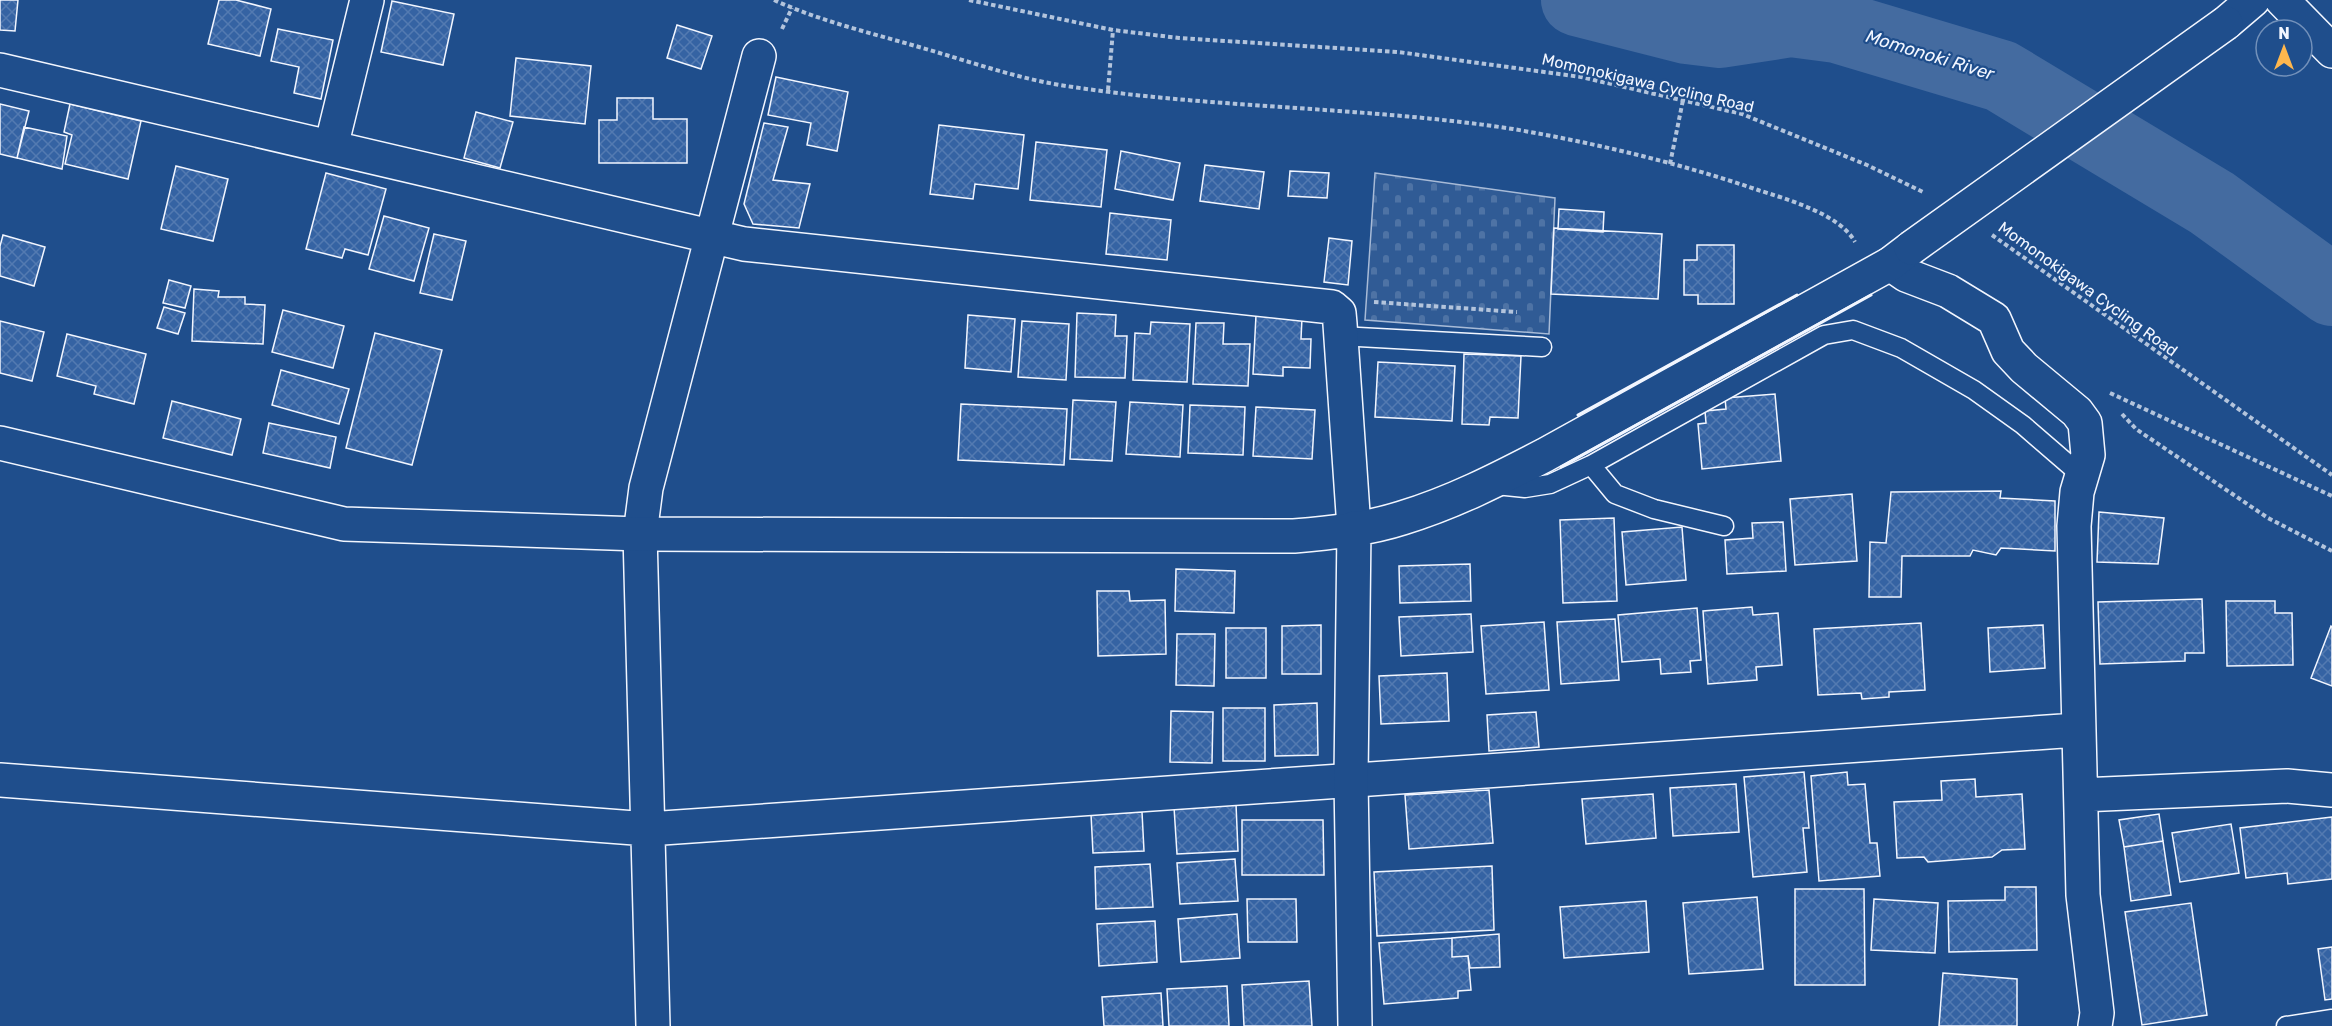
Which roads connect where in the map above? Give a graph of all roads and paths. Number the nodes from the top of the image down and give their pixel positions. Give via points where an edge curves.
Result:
1 (367, 0) edge
2 (774, 0) edge
3 (969, 0) edge
4 (2253, 0) edge
5 (2282, 0) edge
6 (1113, 30) junction
7 (2332, 51) edge
8 (759, 56) dead end
9 (0, 70) edge
10 (1108, 90) junction
11 (1683, 100) junction
12 (331, 147) junction
13 (1670, 164) junction
14 (1929, 195) dead end
15 (1989, 233) dead end
16 (711, 238) junction
17 (1856, 244) dead end
18 (1900, 256) junction
19 (1517, 312) dead end
20 (1340, 325) junction
21 (1542, 347) dead end
22 (2107, 392) dead end
23 (2120, 412) dead end
24 (0, 443) edge
25 (1592, 465) junction
26 (2332, 475) edge
27 (2082, 477) junction
28 (1487, 484) junction
29 (2332, 496) edge
30 (1725, 526) dead end
31 (1354, 528) junction
32 (640, 534) junction
33 (2332, 551) edge
34 (2077, 730) junction
35 (1351, 779) junction
36 (0, 780) edge
37 (2332, 790) edge
38 (2081, 795) junction
39 (648, 829) junction
40 (2332, 1019) edge
41 (652, 1026) edge
42 (1355, 1026) edge
43 (2095, 1026) edge
44 (2286, 1026) edge

1 - 12 street
2 - 10 path via 958,58 1058,84
3 - 6 path, Momonokigawa Cycling Road
4 - 18 street, bridge
5 - 7 street
6 - 10 path
6 - 11 path, Momonokigawa Cycling Road via 1398,52 1512,66
8 - 16 street
9 - 12 street
10 - 13 path via 1513,129
11 - 13 path
11 - 14 path, Momonokigawa Cycling Road via 1742,114 1803,137
12 - 16 street
13 - 17 path via 1822,214 1842,227
15 - 26 path, Momonokigawa Cycling Road
16 - 20 street via 1320,303 1332,307
16 - 32 street via 646,488
18 - 27 street via 1906,275 1948,291 1994,319 2008,351 2055,396 2078,412 2085,423 2088,455
18 - 28 street
19 - 20 path via 1368,302 1349,306
20 - 21 lane
20 - 31 street
22 - 29 path
23 - 33 path via 2136,429 2268,518
24 - 32 street via 344,524
25 - 27 lane via 1824,335 1853,330 1901,348 1974,390 2023,425
25 - 28 lane via 1550,484 1526,488
25 - 30 lane via 1615,494 1654,509
27 - 34 street via 2074,526
28 - 31 street via 1401,519
31 - 32 street via 1294,536
31 - 35 street
32 - 39 street
34 - 35 street
34 - 38 street
35 - 39 street
35 - 42 street
36 - 39 street
37 - 38 street via 2287,786
38 - 43 street via 2083,895 2097,1013
39 - 41 street
40 - 44 lane

